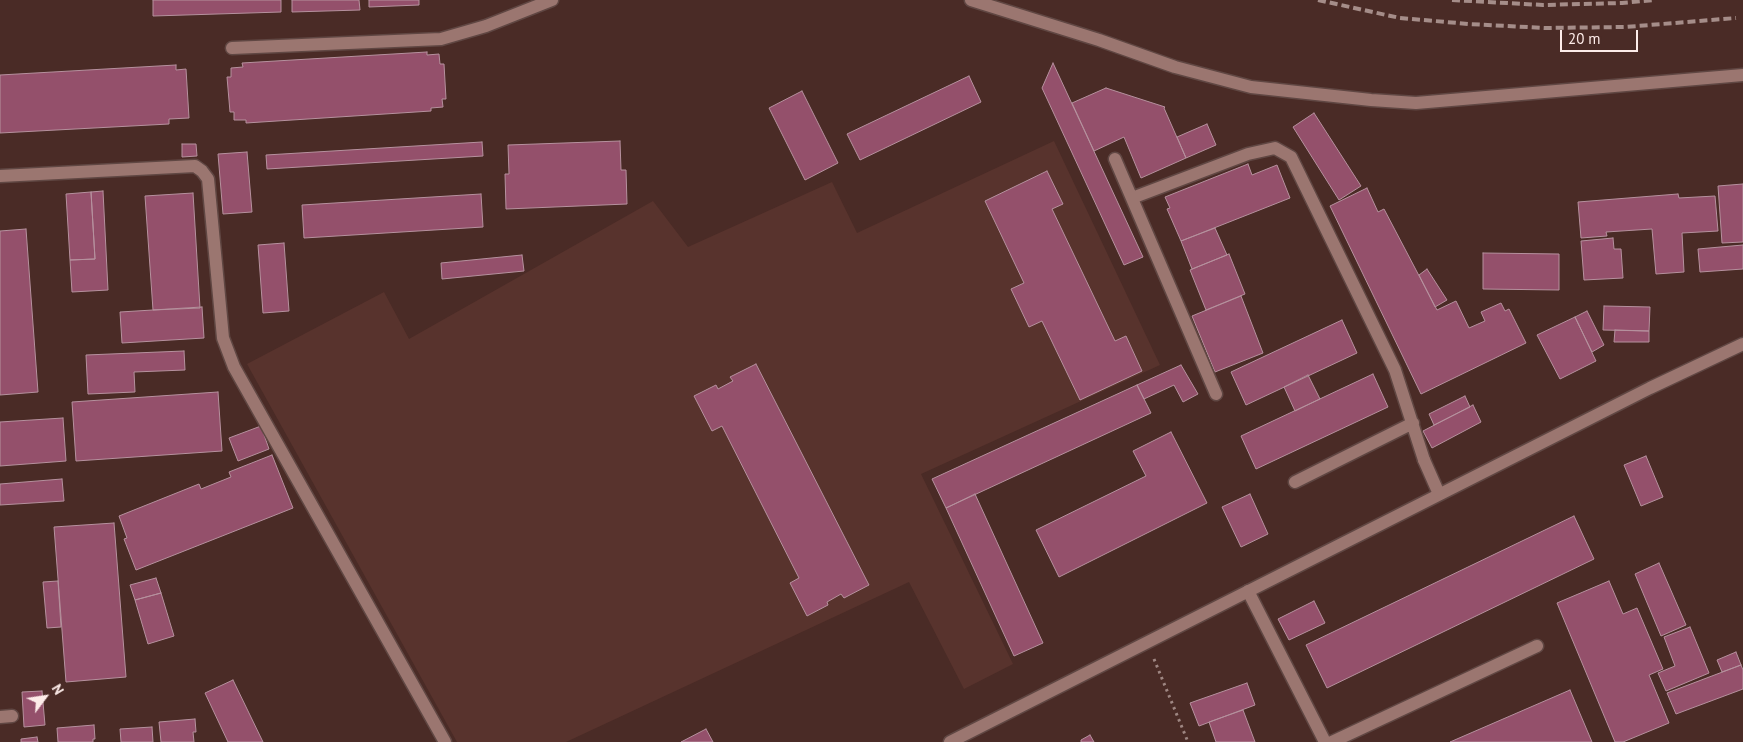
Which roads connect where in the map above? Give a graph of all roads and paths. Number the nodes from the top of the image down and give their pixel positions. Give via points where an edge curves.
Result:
1 (552, 0) edge
2 (971, 0) edge
3 (232, 48) dead end
4 (1743, 75) edge
5 (1115, 159) dead end
6 (0, 176) edge
7 (1132, 198) junction
8 (1743, 344) edge
9 (1216, 394) dead end
10 (1413, 423) junction
11 (1295, 482) dead end
12 (1439, 494) junction
13 (1248, 591) junction
14 (1147, 642) junction
15 (1537, 646) dead end
16 (445, 742) edge
17 (950, 742) edge
18 (1188, 742) edge
19 (1325, 742) edge
20 (1332, 742) edge

1 - 3 street via 486,26 442,38
2 - 4 street via 1175,67 1251,87 1371,100 1416,103
5 - 7 street
6 - 16 street via 195,166 202,171 208,180 223,338 234,367
7 - 9 street
7 - 10 street via 1248,154 1275,148 1292,156 1395,370
8 - 12 street
10 - 11 street
10 - 12 street
12 - 13 street
13 - 14 street
13 - 19 street
14 - 17 street
14 - 18 path
15 - 20 street

